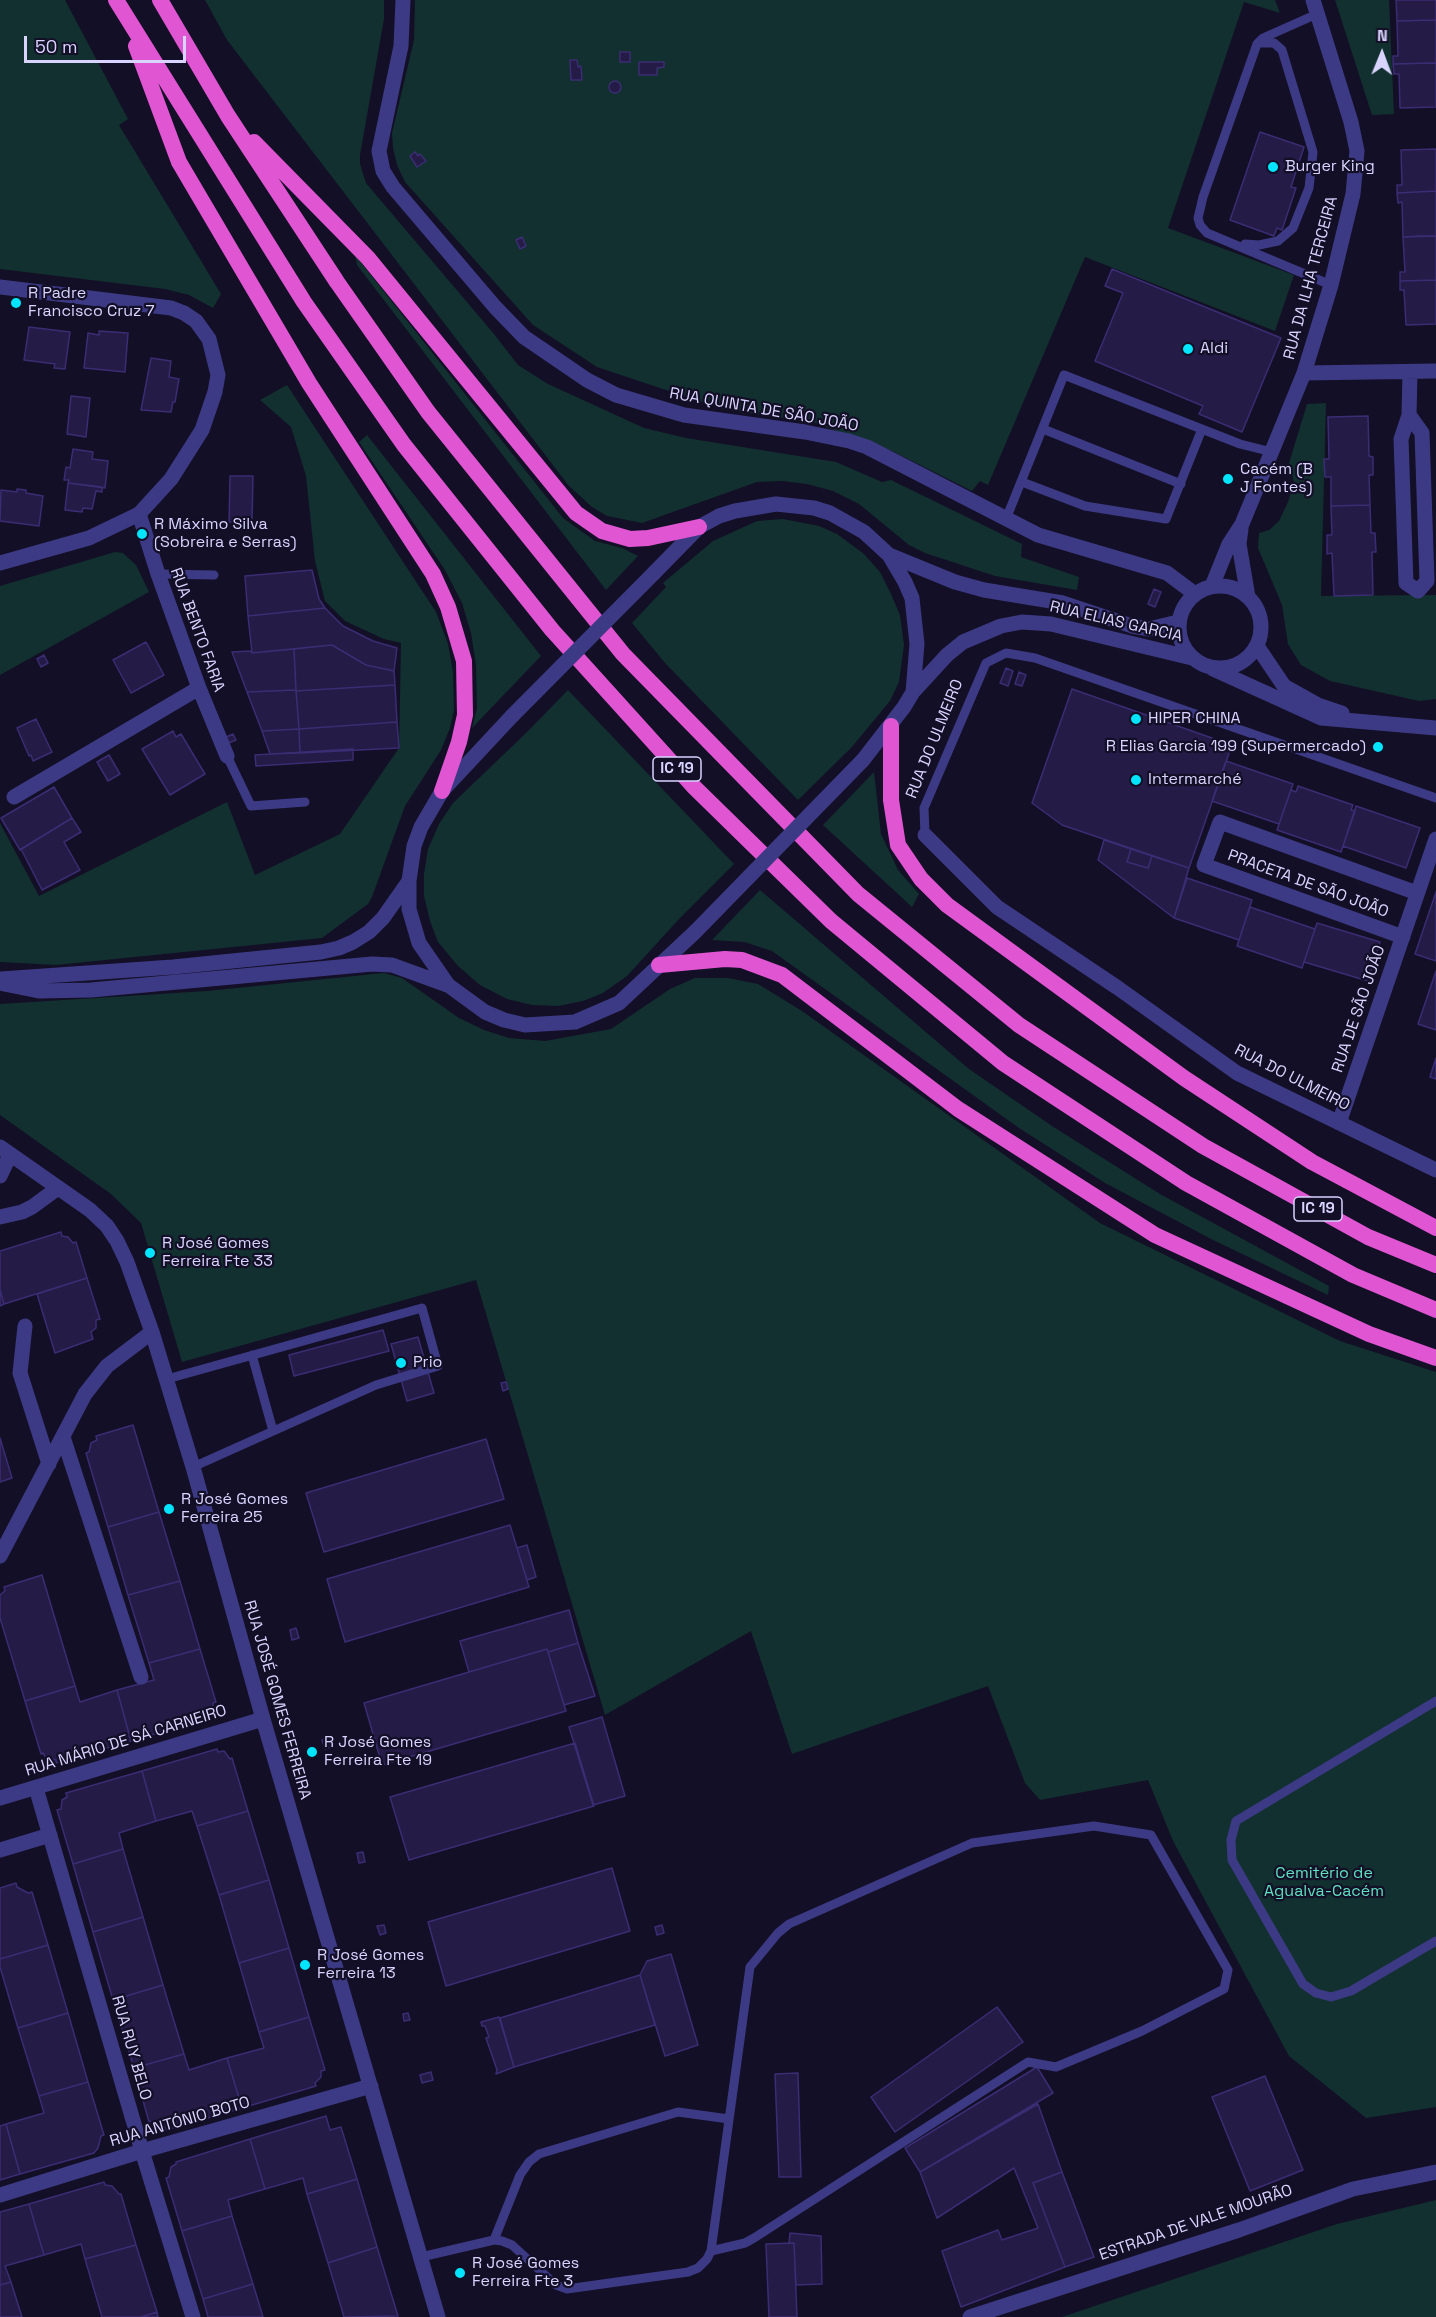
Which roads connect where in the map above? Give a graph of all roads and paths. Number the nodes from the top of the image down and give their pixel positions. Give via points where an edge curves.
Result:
1 (160, 0) edge
2 (402, 0) edge
3 (121, 7) edge
4 (1315, 7) edge
5 (1257, 44) junction
6 (228, 116) junction
7 (1237, 244) junction
8 (1331, 285) junction
9 (0, 287) edge
10 (1436, 371) edge
11 (1410, 372) junction
12 (1304, 373) junction
13 (1409, 415) junction
14 (1042, 429) junction
15 (1202, 429) junction
16 (1272, 452) junction
17 (1022, 482) junction
18 (1181, 484) junction
19 (139, 514) junction
20 (1006, 519) junction
21 (1242, 524) junction
22 (699, 527) junction
23 (889, 555) junction
24 (0, 563) edge
25 (158, 574) junction
26 (214, 575) dead end
27 (1212, 586) junction
28 (1195, 594) junction
29 (1248, 597) junction
30 (1178, 622) junction
31 (1257, 646) junction
32 (1192, 658) junction
33 (1211, 668) junction
34 (198, 688) junction
35 (913, 692) junction
36 (1371, 722) junction
37 (891, 726) junction
38 (1436, 728) edge
39 (227, 756) joint
40 (442, 791) junction
41 (14, 797) dead end
42 (1436, 798) edge
43 (304, 802) dead end
44 (925, 835) joint
45 (1436, 839) edge
46 (409, 881) junction
47 (1418, 893) junction
48 (1402, 937) junction
49 (659, 965) junction
50 (0, 981) edge
51 (448, 985) junction
52 (1339, 1123) junction
53 (5, 1151) edge
54 (1436, 1170) edge
55 (0, 1176) edge
56 (58, 1188) junction
57 (0, 1217) edge
58 (1436, 1228) edge
59 (1436, 1265) edge
60 (1436, 1310) edge
61 (25, 1326) dead end
62 (152, 1332) junction
63 (252, 1355) junction
64 (1436, 1358) edge
65 (167, 1379) junction
66 (273, 1431) junction
67 (63, 1437) junction
68 (49, 1464) junction
69 (193, 1467) junction
70 (0, 1556) edge
71 (141, 1677) dead end
72 (1436, 1701) edge
73 (263, 1719) junction
74 (36, 1788) junction
75 (0, 1798) edge
76 (50, 1835) junction
77 (0, 1850) edge
78 (1436, 1941) edge
79 (371, 2086) junction
80 (729, 2119) junction
81 (142, 2151) junction
82 (1436, 2172) edge
83 (0, 2195) edge
84 (494, 2241) junction
85 (711, 2251) junction
86 (421, 2257) junction
87 (193, 2317) edge
88 (438, 2317) edge
89 (970, 2317) edge

1 - 6 highway, IC 19
2 - 20 street, RUA QUINTA DE SÃO JOÃO via 401,46 379,151 383,171 524,337 587,380 616,394 693,417 849,441 933,479
3 - 40 highway via 178,162 309,383 433,574 448,607 464,662 465,715
3 - 60 highway, IC 19 via 304,302 404,446 552,630 693,786 831,921 1003,1062 1186,1183 1353,1275
4 - 5 lane
4 - 8 street, RUA DA ILHA TERCEIRA via 1357,151 1348,220
5 - 7 lane via 1198,218 1207,232
5 - 7 lane via 1274,43 1282,50 1313,152 1309,188 1293,228 1278,241
6 - 22 highway via 368,258 576,513 602,531 630,539
6 - 59 highway, IC 19 via 428,412 623,654 858,894 1019,1025 1203,1146 1368,1237
7 - 8 lane
8 - 12 street, RUA DA ILHA TERCEIRA
9 - 19 street via 171,308 196,321 208,339 218,375 208,416 171,478
10 - 11 street
11 - 12 street
11 - 13 street
12 - 16 street, RUA DA ILHA TERCEIRA
13 - 13 street via 1422,433 1426,581 1418,591 1406,583 1401,439
14 - 15 lane via 1064,375
14 - 17 lane
14 - 18 lane
15 - 16 lane
15 - 18 lane
16 - 21 street, RUA DA ILHA TERCEIRA
17 - 18 lane via 1085,506 1166,519
17 - 20 lane
19 - 24 street via 89,538
19 - 25 street, RUA BENTO FARIA
20 - 28 street, RUA QUINTA DE SÃO JOÃO via 1038,535 1167,573
21 - 27 street, RUA DA ILHA TERCEIRA
21 - 29 street, RUA DA ILHA TERCEIRA via 1239,544
22 - 23 street, RUA ELIAS GARCIA via 735,511 776,504 814,508 845,520
22 - 40 street, RUA ELIAS GARCIA, bridge
23 - 30 street, RUA ELIAS GARCIA via 955,582 1063,603 1132,626 1149,629
23 - 35 street, RUA ELIAS GARCIA via 912,598 917,644
25 - 26 lane
25 - 34 street, RUA BENTO FARIA
27 - 28 street
27 - 29 street via 1232,588
28 - 30 street via 1181,611
29 - 31 street via 1261,620
30 - 32 street via 1183,648
31 - 33 street via 1238,665
31 - 36 street via 1284,686 1318,705
32 - 33 street
32 - 35 street, RUA ELIAS GARCIA via 1051,624 1023,622 1001,626 963,642
33 - 36 street via 1321,718
34 - 39 street, RUA BENTO FARIA
34 - 41 street
35 - 37 street, RUA ELIAS GARCIA
36 - 38 street
37 - 49 street, RUA ELIAS GARCIA, bridge
37 - 58 highway via 891,800 898,845 921,879 946,905 1204,1091 1312,1162
39 - 43 lane via 251,806
40 - 46 street, RUA ELIAS GARCIA via 414,846
42 - 44 lane, RUA DO ULMEIRO via 1035,658 1006,653 986,663 924,808
44 - 52 street, RUA DO ULMEIRO via 997,907 1237,1073
45 - 47 street, RUA DE SÃO JOÃO
46 - 50 street via 369,932 339,948 173,968
46 - 51 street, RUA ELIAS GARCIA via 409,909 417,936
47 - 48 street, RUA DE SÃO JOÃO
47 - 48 street, PRACETA DE SÃO JOÃO via 1220,822 1204,866
48 - 52 street, RUA DE SÃO JOÃO
49 - 51 street, RUA ELIAS GARCIA via 619,1003 575,1022 545,1025 504,1020 485,1012
49 - 64 highway via 742,960 782,975 958,1109 1155,1235 1369,1334
50 - 51 street via 39,991 91,990 372,964 392,965
52 - 54 street, RUA DO ULMEIRO
53 - 55 street
53 - 56 street, RUA JOSÉ GOMES FERREIRA
56 - 57 street via 22,1212
56 - 62 street, RUA JOSÉ GOMES FERREIRA via 90,1210 117,1241
61 - 68 street via 20,1373
62 - 65 street, RUA JOSÉ GOMES FERREIRA
62 - 67 street via 107,1366 85,1394
63 - 65 lane
63 - 66 lane
63 - 66 lane via 422,1308 438,1366 376,1385
65 - 69 street, RUA JOSÉ GOMES FERREIRA
66 - 69 lane
67 - 68 street
67 - 71 street
68 - 70 street
69 - 73 street, RUA JOSÉ GOMES FERREIRA
72 - 78 lane via 1236,1821 1231,1840 1232,1860 1303,1984 1316,1992 1331,1997 1351,1991
73 - 74 street, RUA MÁRIO DE SÁ CARNEIRO
73 - 79 street, RUA JOSÉ GOMES FERREIRA
74 - 75 street, RUA MÁRIO DE SÁ CARNEIRO
74 - 76 street, RUA RUY BELO
76 - 77 street
76 - 81 street, RUA RUY BELO
79 - 81 street, RUA ANTÓNIO BOTO
79 - 86 street, RUA JOSÉ GOMES FERREIRA
80 - 84 lane via 678,2112 539,2154 520,2175
80 - 85 lane
80 - 85 lane via 750,1967 778,1933 789,1924 972,1843 1094,1826 1151,1835 1228,1970 1224,1989 1142,2031 1056,2067 1028,2062 754,2238
81 - 83 street, RUA ANTÓNIO BOTO
81 - 87 street, RUA RUY BELO
82 - 89 street, ESTRADA DE VALE MOURÃO via 1353,2189
84 - 85 lane via 512,2246 556,2285 567,2289 688,2272 698,2268
84 - 86 lane
86 - 88 street, RUA JOSÉ GOMES FERREIRA

